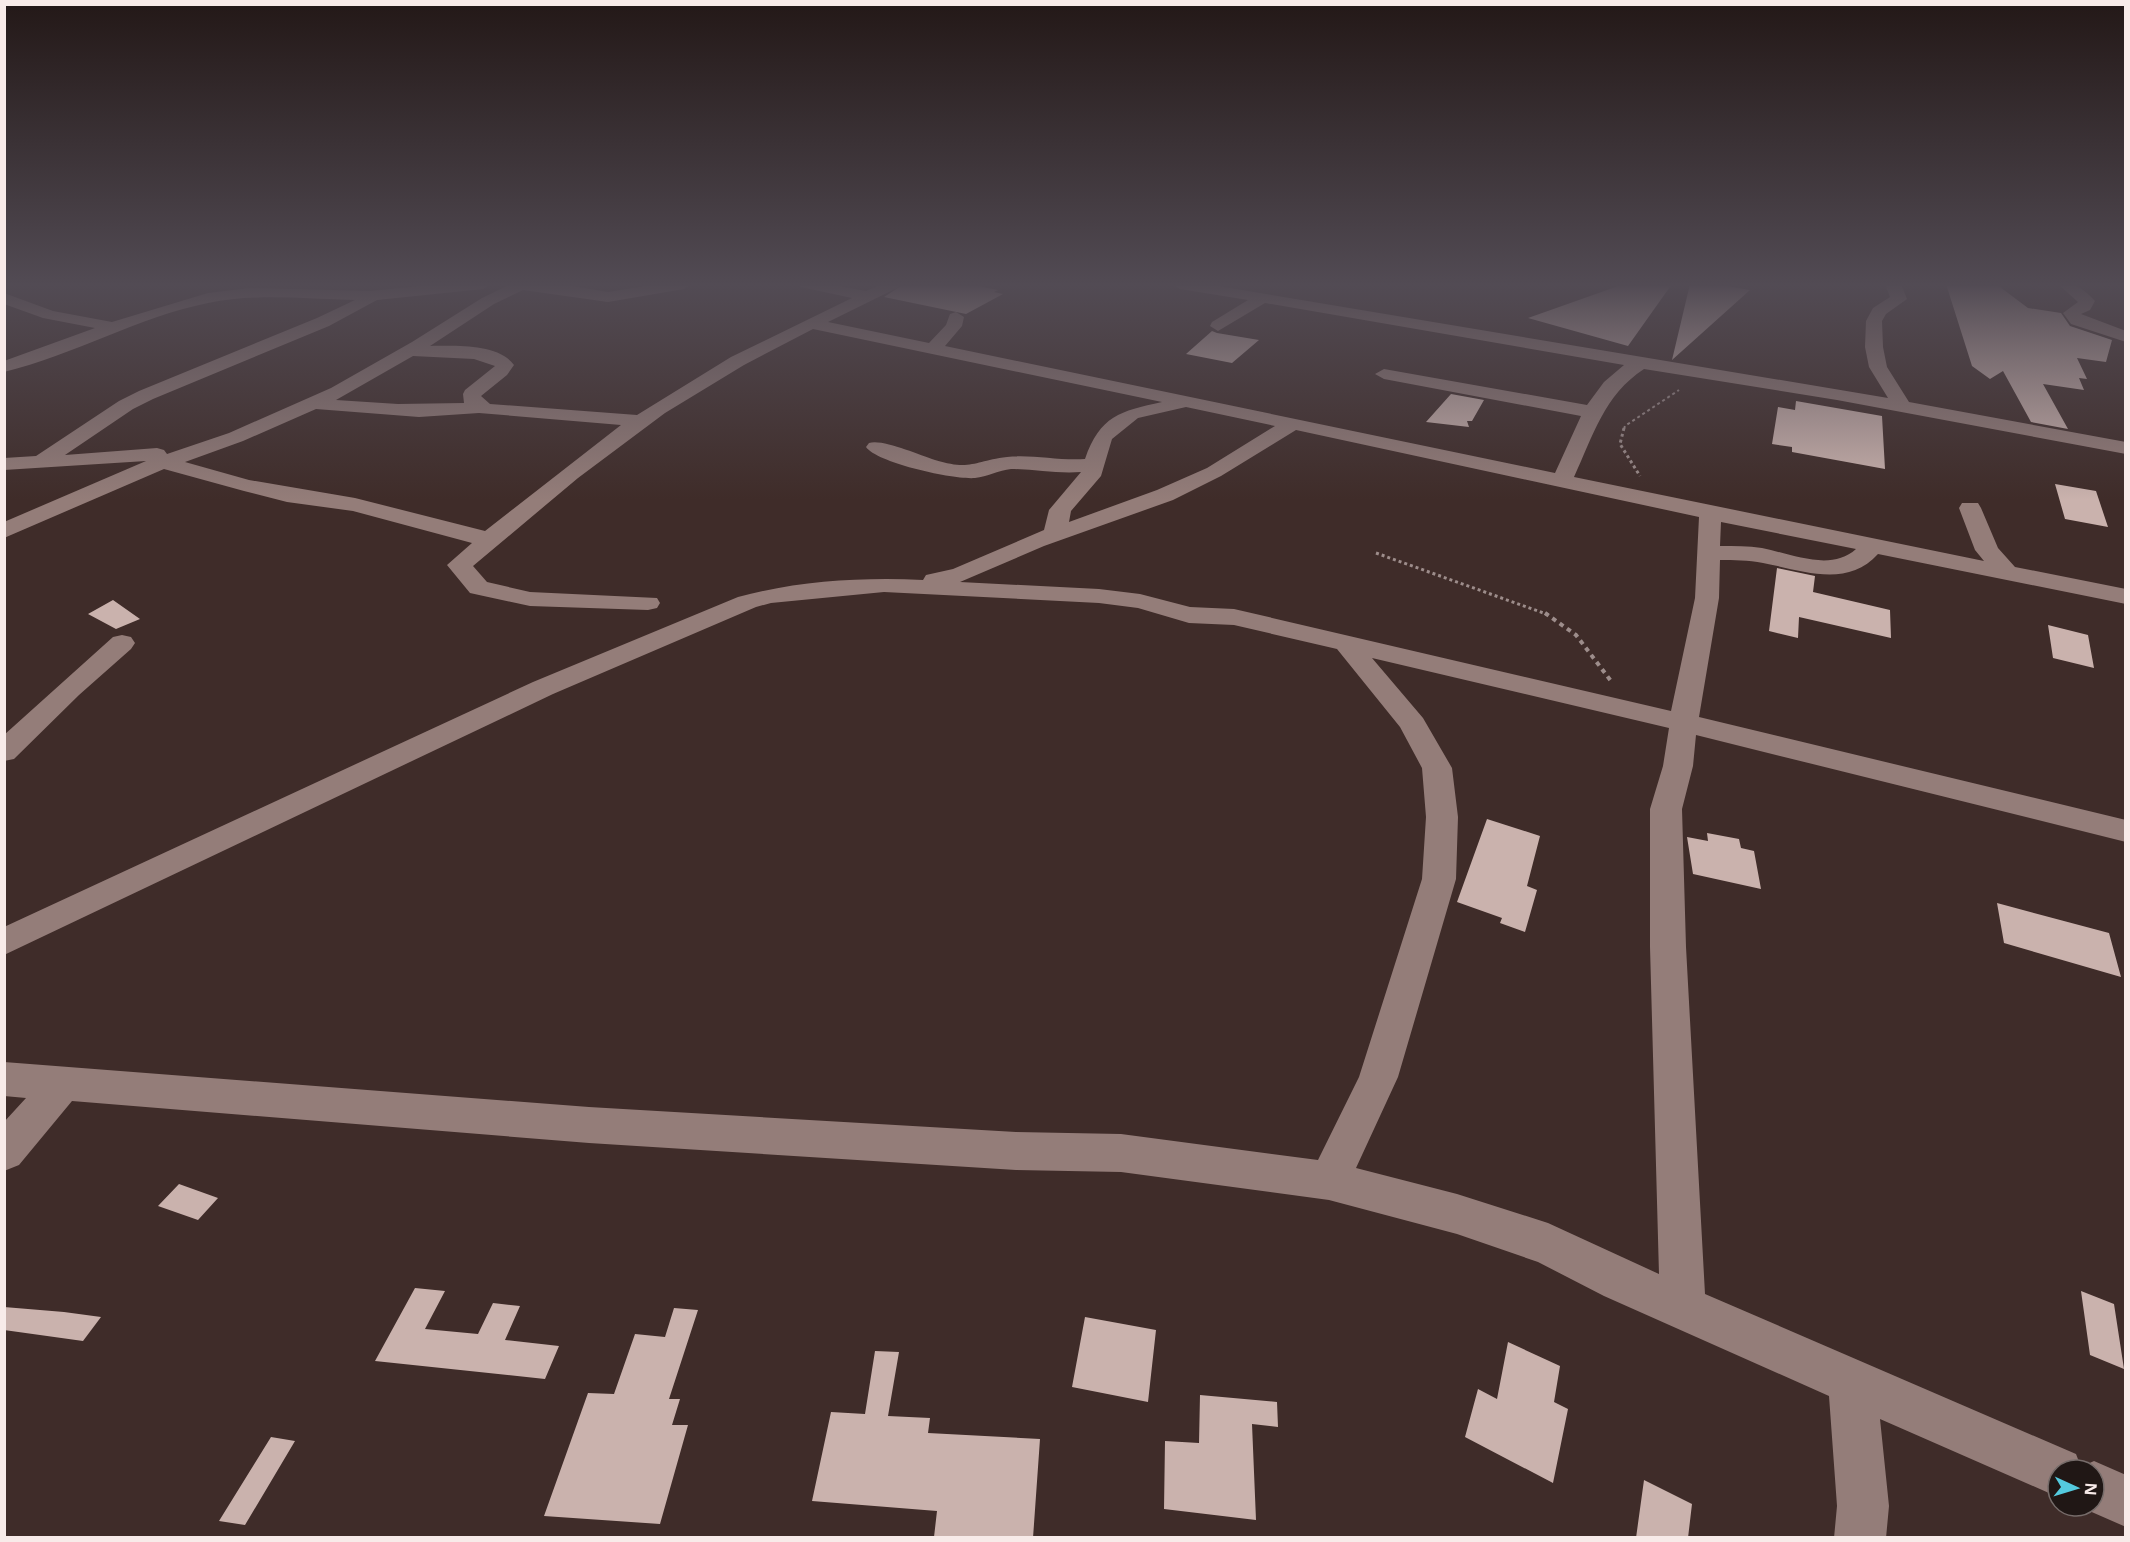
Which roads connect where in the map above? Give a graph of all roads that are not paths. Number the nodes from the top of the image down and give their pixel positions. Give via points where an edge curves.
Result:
1 (35, 356) edge
2 (242, 356) edge
3 (401, 356) edge
4 (477, 356) edge
5 (749, 356) edge
6 (966, 356) edge
7 (1599, 356) edge
8 (1876, 356) edge
9 (1640, 363) junction
10 (4, 367) edge
11 (1384, 375) dead end
12 (1081, 380) junction
13 (1190, 402) junction
14 (314, 403) junction
15 (1903, 406) junction
16 (482, 407) junction
17 (1592, 412) junction
18 (642, 421) junction
19 (1293, 423) junction
20 (1102, 438) junction
21 (876, 447) dead end
22 (2126, 448) edge
23 (198, 450) junction
24 (41, 462) junction
25 (163, 462) junction
26 (4, 464) edge
27 (1094, 465) junction
28 (1562, 481) junction
29 (1970, 508) dead end
30 (1710, 513) junction
31 (4, 531) edge
32 (1053, 536) junction
33 (490, 539) junction
34 (1872, 546) junction
35 (1708, 553) junction
36 (2007, 573) junction
37 (903, 586) junction
38 (2126, 597) edge
39 (648, 603) dead end
40 (122, 643) dead end
41 (1346, 643) junction
42 (1684, 724) junction
43 (4, 752) edge
44 (2126, 831) edge
45 (4, 942) edge
46 (4, 1080) edge
47 (63, 1083) junction
48 (4, 1152) edge
49 (1329, 1181) junction
50 (1683, 1307) junction
51 (1852, 1382) junction
52 (2046, 1467) edge
53 (2106, 1492) edge
54 (2126, 1501) edge
55 (1860, 1538) edge

1 - 10 street
2 - 24 street via 126,405
3 - 14 street
4 - 16 street via 500,360 505,365 472,394 472,401
5 - 18 street via 687,390
6 - 12 street
7 - 9 street
8 - 15 street via 1878,367
9 - 15 street
9 - 17 street via 1613,381
11 - 17 street
12 - 13 street
12 - 20 street via 1100,408 1093,427
13 - 19 street
13 - 20 street via 1132,414
14 - 16 street via 400,411
14 - 23 street
15 - 22 street
16 - 18 street
17 - 28 street
18 - 33 street
19 - 28 street
19 - 32 street via 1214,472 1166,495
20 - 27 street
21 - 27 street via 953,472 976,472 1008,462 1055,467
23 - 24 street
23 - 25 street
24 - 26 street
25 - 31 street
25 - 33 street via 255,488 356,505
27 - 32 street via 1084,485 1060,510
28 - 30 street
29 - 36 street via 1987,550
30 - 34 street
30 - 35 street
32 - 37 street via 961,574
33 - 39 street via 459,565 479,588 530,599
34 - 35 street via 1862,558 1838,566 1746,553
34 - 36 street
35 - 42 street via 1707,598
36 - 38 street
37 - 41 street via 1140,601 1189,615 1234,617
37 - 45 street via 800,591 747,602 543,688
40 - 43 street
41 - 42 street
41 - 49 street via 1413,724 1437,768 1443,817 1439,879 1394,1027 1378,1077
42 - 44 street via 2011,800
42 - 50 street via 1666,809
46 - 47 street
47 - 48 street
47 - 49 street via 589,1125 1016,1151 1121,1153
49 - 50 street via 1457,1214 1548,1244
50 - 51 street
51 - 52 street
51 - 55 street via 1863,1506
53 - 54 street

